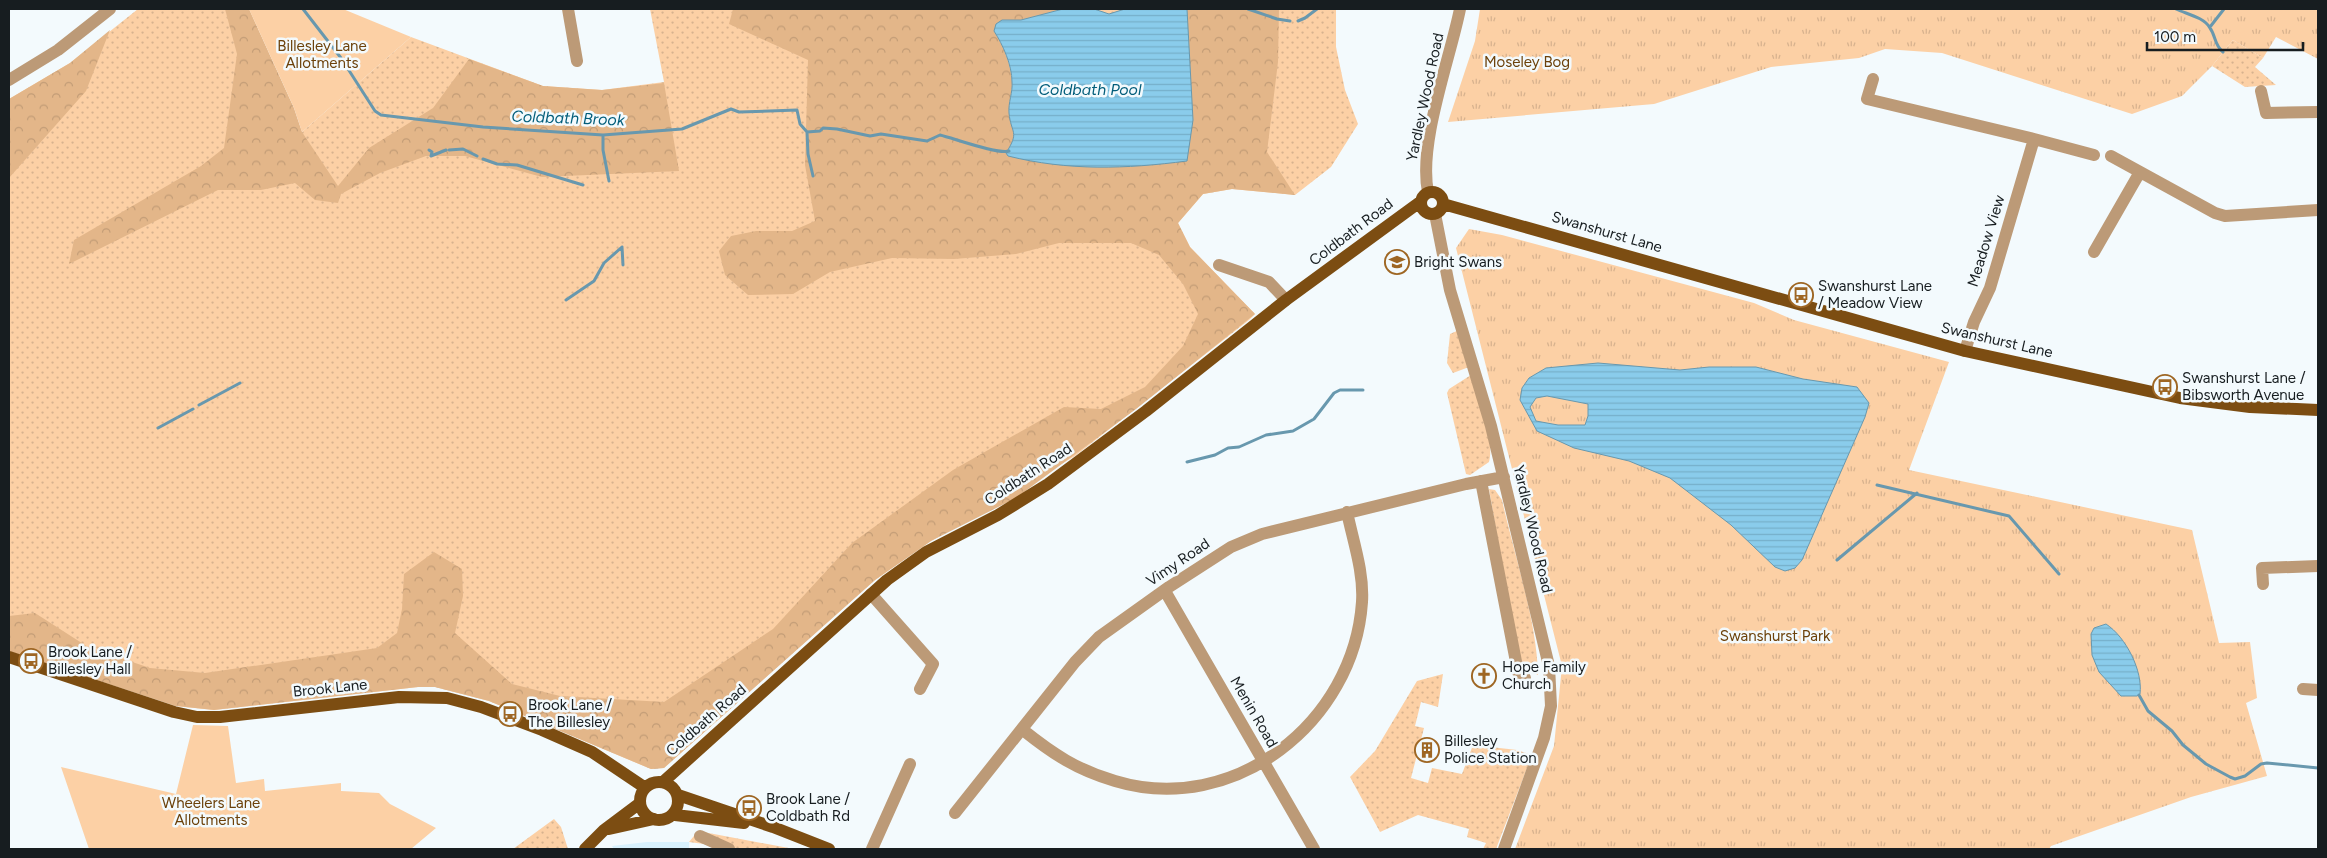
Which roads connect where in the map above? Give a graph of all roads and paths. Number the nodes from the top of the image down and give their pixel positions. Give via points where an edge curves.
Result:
1 (110, 9) edge
2 (568, 9) edge
3 (1460, 9) edge
4 (577, 61) dead end
5 (9, 80) edge
6 (1873, 80) dead end
7 (2261, 91) dead end
8 (2318, 112) edge
9 (2034, 139) junction
10 (2094, 155) dead end
11 (2111, 156) dead end
12 (2140, 172) junction
13 (1424, 197) junction
14 (1439, 209) junction
15 (2318, 210) edge
16 (2094, 252) dead end
17 (1219, 265) dead end
18 (1286, 300) junction
19 (1965, 351) junction
20 (2318, 410) edge
21 (1504, 477) junction
22 (1480, 481) junction
23 (1347, 512) junction
24 (2318, 566) edge
25 (2263, 584) dead end
26 (1165, 591) junction
27 (871, 594) junction
28 (9, 657) edge
29 (1525, 678) dead end
30 (920, 689) dead end
31 (2303, 689) dead end
32 (2318, 690) edge
33 (1023, 730) junction
34 (1264, 762) junction
35 (910, 764) dead end
36 (663, 782) junction
37 (644, 787) junction
38 (678, 795) junction
39 (640, 803) junction
40 (955, 813) dead end
41 (674, 815) junction
42 (654, 819) junction
43 (774, 827) junction
44 (604, 830) junction
45 (700, 836) dead end
46 (585, 849) edge
47 (729, 849) edge
48 (828, 849) edge
49 (872, 849) edge
50 (1314, 849) edge
51 (1504, 849) edge

1 - 5 street via 58,50
2 - 4 street
3 - 13 street, Yardley Wood Road via 1428,143
6 - 9 street via 1867,99
7 - 8 street via 2266,113
9 - 10 street
9 - 19 street, Meadow View via 1990,288
11 - 12 street
12 - 15 street via 2225,216
12 - 16 street
13 - 14 main road via 1438,194
13 - 14 main road via 1424,212
13 - 18 main road, Coldbath Road
14 - 19 main road, Swanshurst Lane
14 - 21 street, Yardley Wood Road via 1450,290 1492,426
17 - 18 street via 1269,282
18 - 27 main road, Coldbath Road via 1048,484 998,515 926,552
19 - 20 main road, Swanshurst Lane via 2180,398 2250,407
21 - 22 street, Vimy Road
21 - 51 street, Yardley Wood Road via 1549,666 1551,706 1544,738
22 - 23 street, Vimy Road
22 - 29 street via 1518,672
23 - 26 street, Vimy Road via 1262,534 1231,547
23 - 34 street via 1362,580 1354,646 1335,691 1318,714 1298,736
24 - 25 street via 2262,568
26 - 33 street, Vimy Road via 1099,637 1075,662
26 - 34 street, Menin Road
27 - 30 street via 934,664
27 - 36 main road, Coldbath Road
28 - 37 main road, Brook Lane via 197,717 220,718 399,697 447,698 489,710 592,752
31 - 32 street
33 - 34 street via 1056,756 1086,771 1116,782 1147,787 1204,784
33 - 40 street, Vimy Road
34 - 50 street, Menin Road
35 - 49 street
36 - 37 main road
36 - 38 main road
37 - 39 main road
38 - 41 main road via 680,801
38 - 43 main road
39 - 42 main road via 643,812
39 - 44 main road
41 - 42 main road
41 - 43 main road
42 - 44 main road
43 - 48 main road
44 - 46 main road
45 - 47 street

